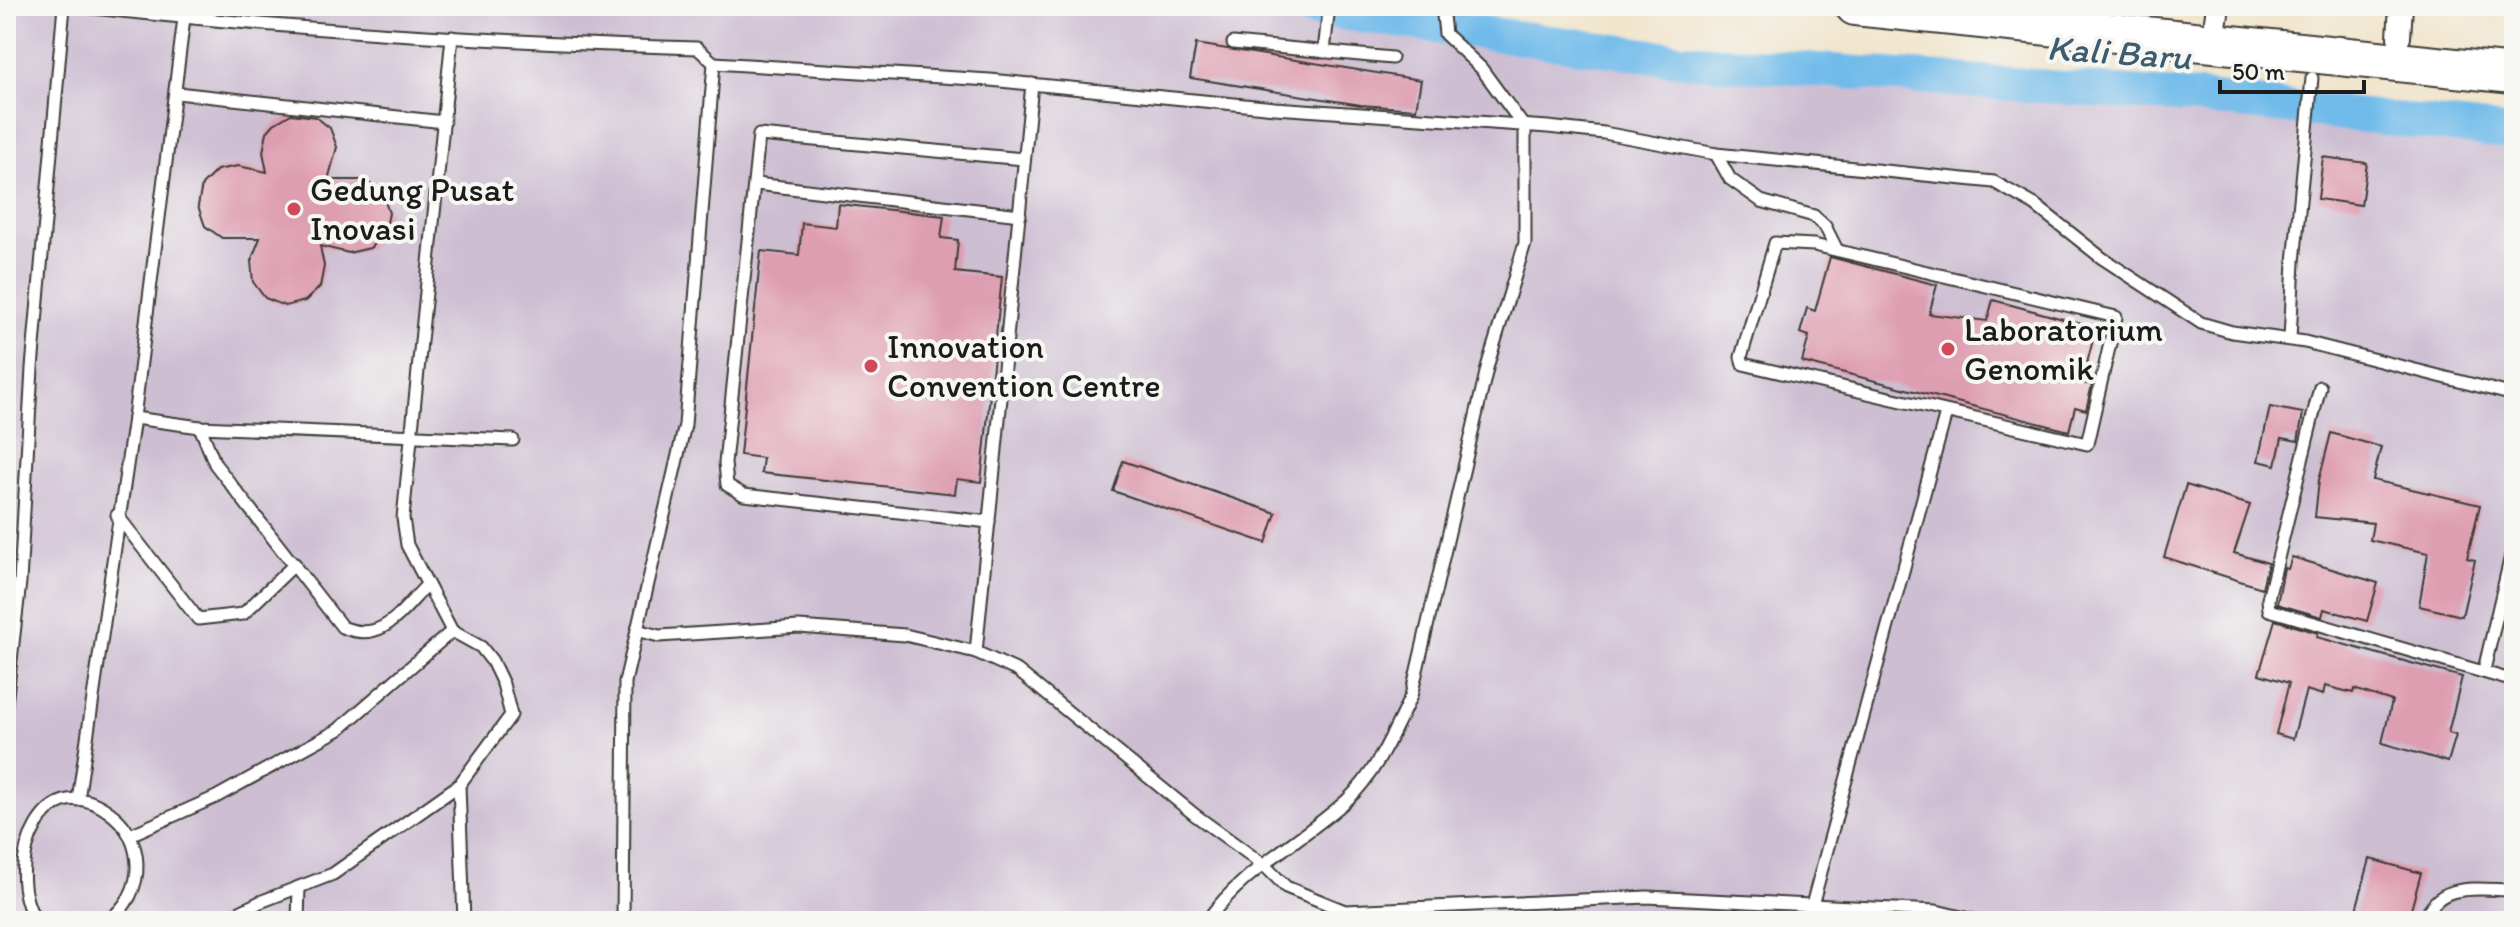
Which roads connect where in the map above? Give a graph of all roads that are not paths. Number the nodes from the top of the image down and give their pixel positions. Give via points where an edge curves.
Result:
1 (64, 6) edge
2 (75, 6) edge
3 (1329, 6) edge
4 (1442, 6) edge
5 (1855, 6) edge
6 (2076, 6) edge
7 (2217, 13) edge
8 (184, 18) junction
9 (2400, 21) edge
10 (452, 37) junction
11 (1233, 43) dead end
12 (2514, 48) edge
13 (1324, 52) junction
14 (1392, 58) dead end
15 (714, 63) junction
16 (2514, 74) edge
17 (2312, 80) dead end
18 (1032, 84) junction
19 (177, 93) junction
20 (444, 122) junction
21 (1525, 128) junction
22 (1716, 154) junction
23 (1024, 159) junction
24 (756, 184) junction
25 (1020, 215) junction
26 (1837, 250) junction
27 (2290, 339) junction
28 (2320, 387) dead end
29 (2514, 395) edge
30 (1946, 413) junction
31 (134, 418) junction
32 (200, 427) junction
33 (409, 437) junction
34 (513, 440) dead end
35 (117, 515) junction
36 (989, 522) junction
37 (2514, 543) edge
38 (295, 564) junction
39 (427, 585) junction
40 (637, 630) junction
41 (452, 631) junction
42 (976, 652) junction
43 (2484, 670) junction
44 (2514, 681) edge
45 (6, 704) edge
46 (459, 785) junction
47 (78, 800) junction
48 (25, 819) dead end
49 (130, 835) junction
50 (1264, 865) junction
51 (299, 887) junction
52 (2514, 890) edge
53 (12, 894) dead end
54 (1812, 905) junction
55 (36, 921) edge
56 (107, 921) edge
57 (222, 921) edge
58 (298, 921) edge
59 (464, 921) edge
60 (623, 921) edge
61 (1207, 921) edge
62 (1978, 921) edge
63 (2425, 921) edge

1 - 45 lane
2 - 8 lane
3 - 13 lane
4 - 21 lane via 1443,29 1481,68
5 - 16 highway
6 - 7 highway
7 - 9 highway
8 - 10 lane
8 - 19 lane
9 - 12 highway
10 - 15 lane via 697,48
10 - 20 lane
11 - 13 lane
13 - 14 lane
15 - 18 lane
15 - 40 lane via 685,425
17 - 27 lane
18 - 21 lane
18 - 23 lane
19 - 20 lane
19 - 31 lane
20 - 33 lane
21 - 22 lane via 1604,133
21 - 50 lane via 1525,243 1488,364 1411,696 1386,746 1349,798
22 - 26 lane via 1730,179 1761,201 1814,216
22 - 27 lane via 1994,182 2035,205 2187,316 2232,332
23 - 24 lane via 759,135
23 - 25 lane
24 - 25 lane
24 - 36 lane via 725,463 727,485 744,495
25 - 36 lane
26 - 30 lane via 1775,243 1743,364
26 - 30 lane via 2116,317 2087,444
27 - 29 lane
28 - 43 lane via 2269,610
30 - 54 lane
31 - 32 lane
31 - 35 lane
32 - 33 lane
32 - 38 lane via 215,464
33 - 34 lane
33 - 39 lane via 403,518 407,545
35 - 38 lane via 198,619 243,614
35 - 47 lane
36 - 42 lane
37 - 43 lane
38 - 39 lane via 342,627 357,633 379,632
39 - 41 lane
40 - 42 lane via 659,636 799,627 905,635
40 - 60 lane via 625,682
41 - 46 lane via 481,647 492,661 511,715
41 - 49 lane via 338,730 216,797
42 - 50 lane via 1018,671
43 - 44 lane
46 - 51 lane via 333,874
46 - 59 lane
47 - 48 lane via 49,803
47 - 49 lane via 106,809
49 - 56 lane via 137,856 135,885 122,909
50 - 54 lane via 1286,887 1345,911 1647,897
50 - 61 lane
51 - 57 lane
51 - 58 lane
52 - 63 lane via 2451,890 2435,902
53 - 55 lane
54 - 62 lane via 1936,911

